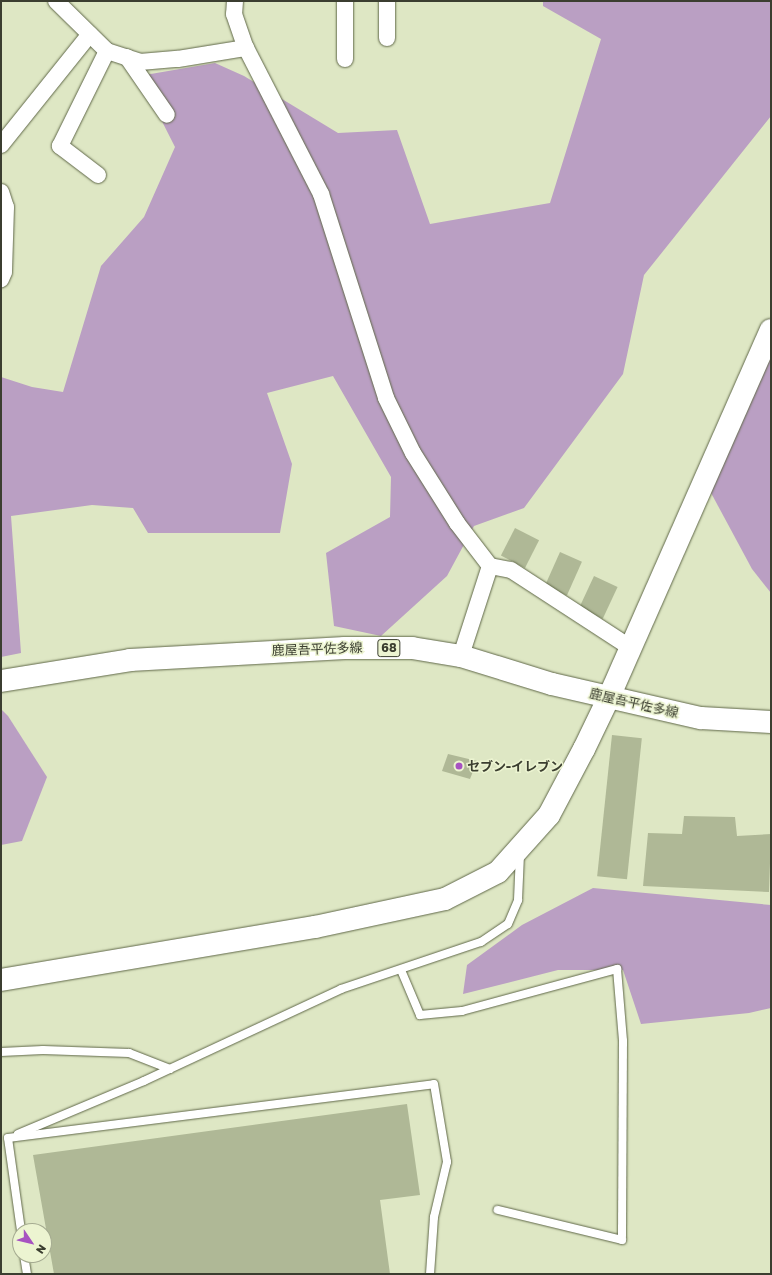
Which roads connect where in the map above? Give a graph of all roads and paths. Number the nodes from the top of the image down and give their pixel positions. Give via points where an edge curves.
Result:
1 (56, 1) edge
2 (235, 1) edge
3 (345, 1) edge
4 (387, 1) edge
5 (90, 34) junction
6 (387, 38) dead end
7 (246, 48) junction
8 (107, 50) junction
9 (127, 58) junction
10 (345, 59) dead end
11 (167, 115) dead end
12 (1, 144) edge
13 (98, 175) dead end
14 (1, 192) edge
15 (1, 280) edge
16 (771, 330) edge
17 (490, 566) junction
18 (631, 648) junction
19 (461, 656) junction
20 (1, 681) edge
21 (609, 697) junction
22 (771, 722) edge
23 (520, 850) junction
24 (401, 970) junction
25 (1, 980) edge
26 (1, 1052) edge
27 (170, 1069) junction
28 (8, 1138) junction
29 (498, 1210) dead end
30 (20, 1223) edge
31 (25, 1263) edge
32 (27, 1274) edge
33 (430, 1274) edge

1 - 5 street
2 - 7 street via 234,14
3 - 10 street
4 - 6 street
5 - 8 street
5 - 12 street
7 - 9 street via 178,59 140,62
7 - 17 street via 321,194 386,398 413,453 457,523
8 - 9 street
8 - 13 street via 60,146
9 - 11 street
14 - 15 street via 6,207 4,272
16 - 18 street
17 - 18 street via 510,570
17 - 19 street
18 - 21 street
19 - 20 street, 鹿屋吾平佐多線 / 68 via 412,648 242,652 130,660
19 - 21 street, 鹿屋吾平佐多線 / 68 via 552,684
21 - 22 street, 鹿屋吾平佐多線 / 68 via 701,718
21 - 23 street via 550,815
23 - 24 lane via 518,900 508,924 481,942
23 - 25 street via 498,872 445,899 315,927
24 - 27 lane via 341,989
24 - 29 lane via 420,1015 462,1010 617,969 623,1040 622,1240
26 - 27 lane via 43,1050 130,1053
27 - 28 lane
28 - 30 lane
28 - 33 lane via 434,1084 447,1162 434,1218
31 - 32 lane

